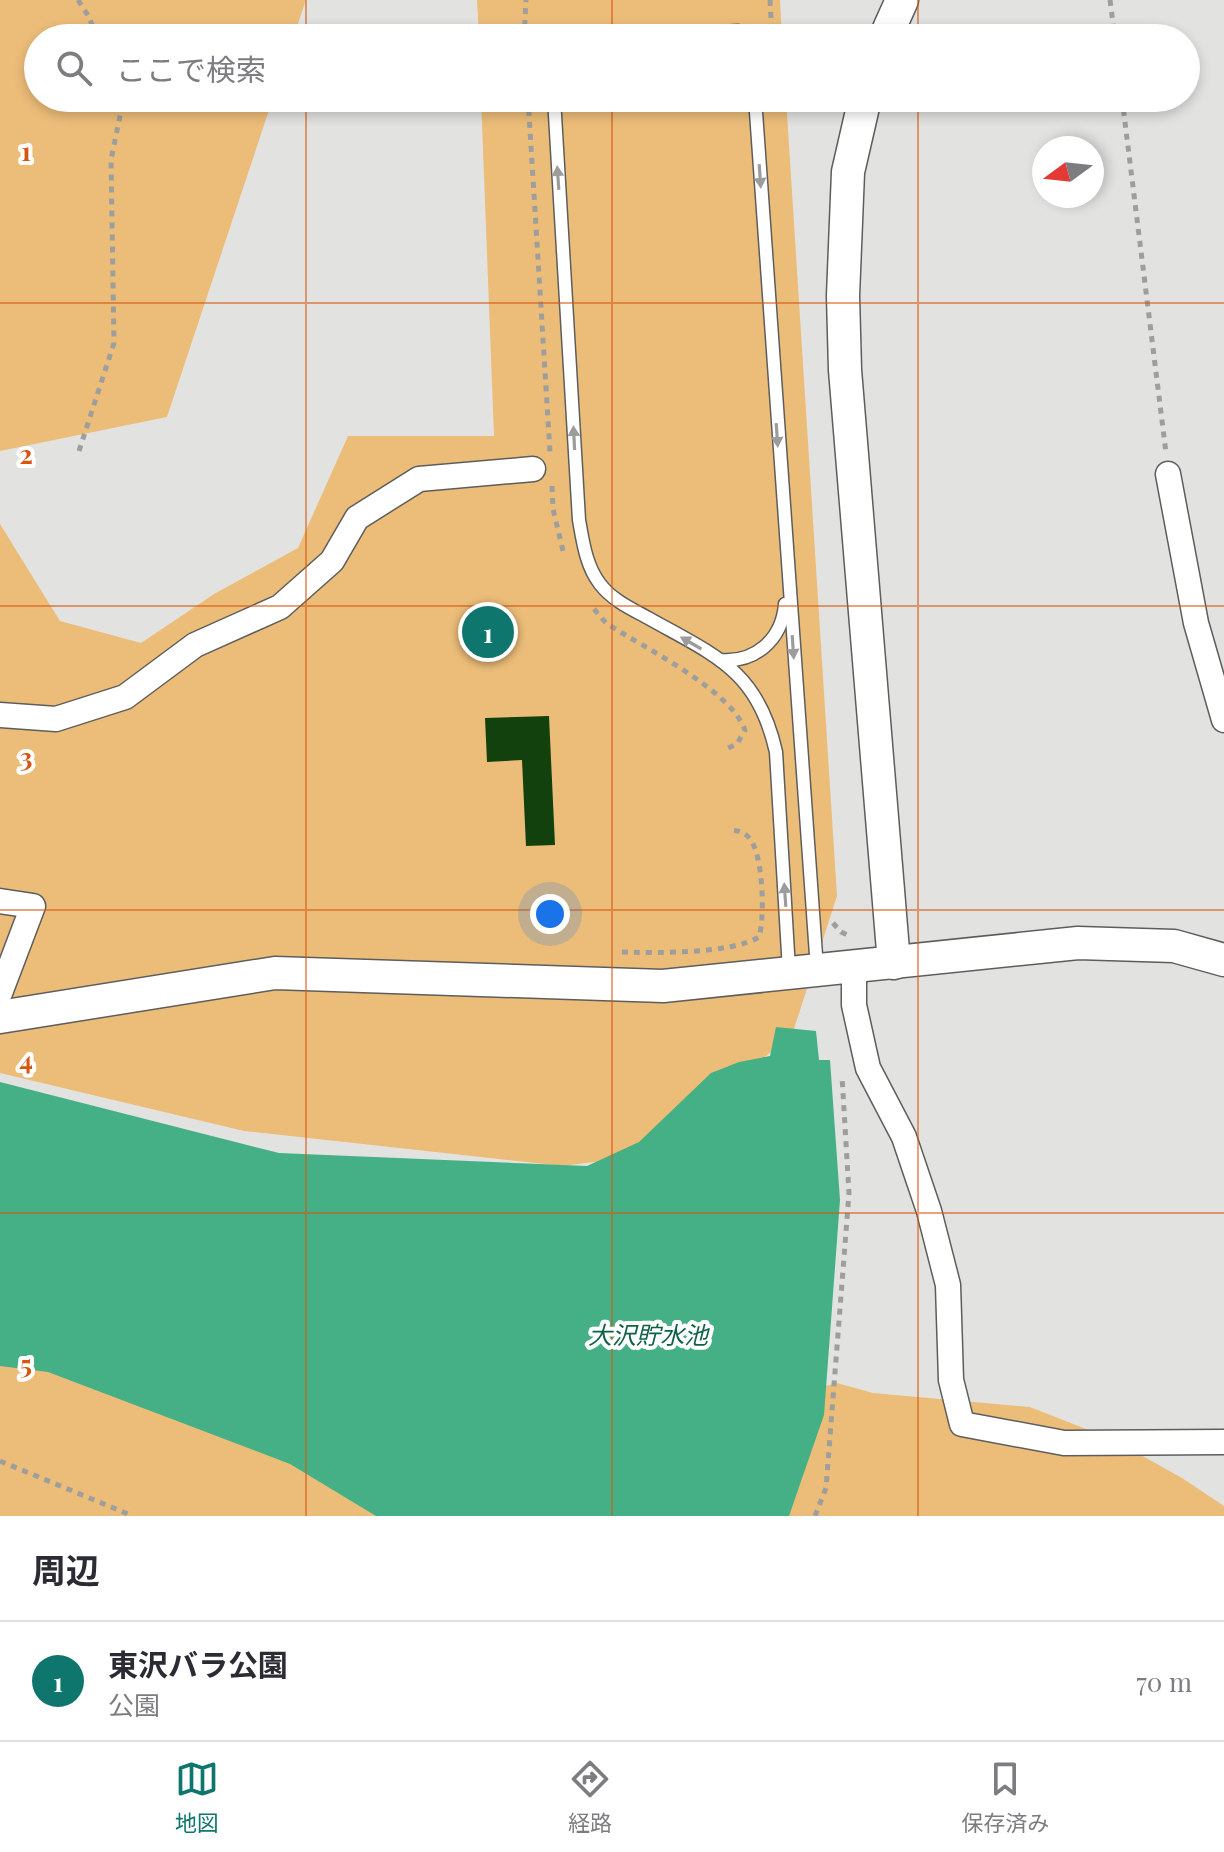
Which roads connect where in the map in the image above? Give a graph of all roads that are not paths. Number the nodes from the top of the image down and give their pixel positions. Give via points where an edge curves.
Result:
1 (902, 0) edge
2 (891, 24) edge
3 (555, 112) edge
4 (756, 112) edge
5 (862, 112) edge
6 (533, 469) dead end
7 (1168, 474) road end
8 (787, 569) junction
9 (720, 660) junction
10 (0, 715) edge
11 (1224, 720) edge
12 (0, 901) edge
13 (1224, 960) edge
14 (894, 963) junction
15 (854, 967) junction
16 (803, 972) junction
17 (0, 993) edge
18 (0, 1017) edge
19 (1224, 1442) edge

1 - 2 street
9 -> 3 lane via 617,601 599,583 584,552
4 -> 8 lane
5 - 14 street via 848,172 845,370
6 - 10 street via 419,479 357,518 332,561 280,607 195,645 125,697 56,719
7 - 11 street via 1196,623
8 - 9 lane via 778,632 746,658
8 -> 16 lane
16 -> 9 lane via 771,728 750,688
12 - 17 street via 33,906
13 - 14 street via 1174,946 1078,943
14 - 15 street
15 - 16 street
15 - 19 street via 854,1005 868,1068 904,1137 948,1285 951,1380 962,1424 1064,1443
16 - 18 street via 663,986 275,973

